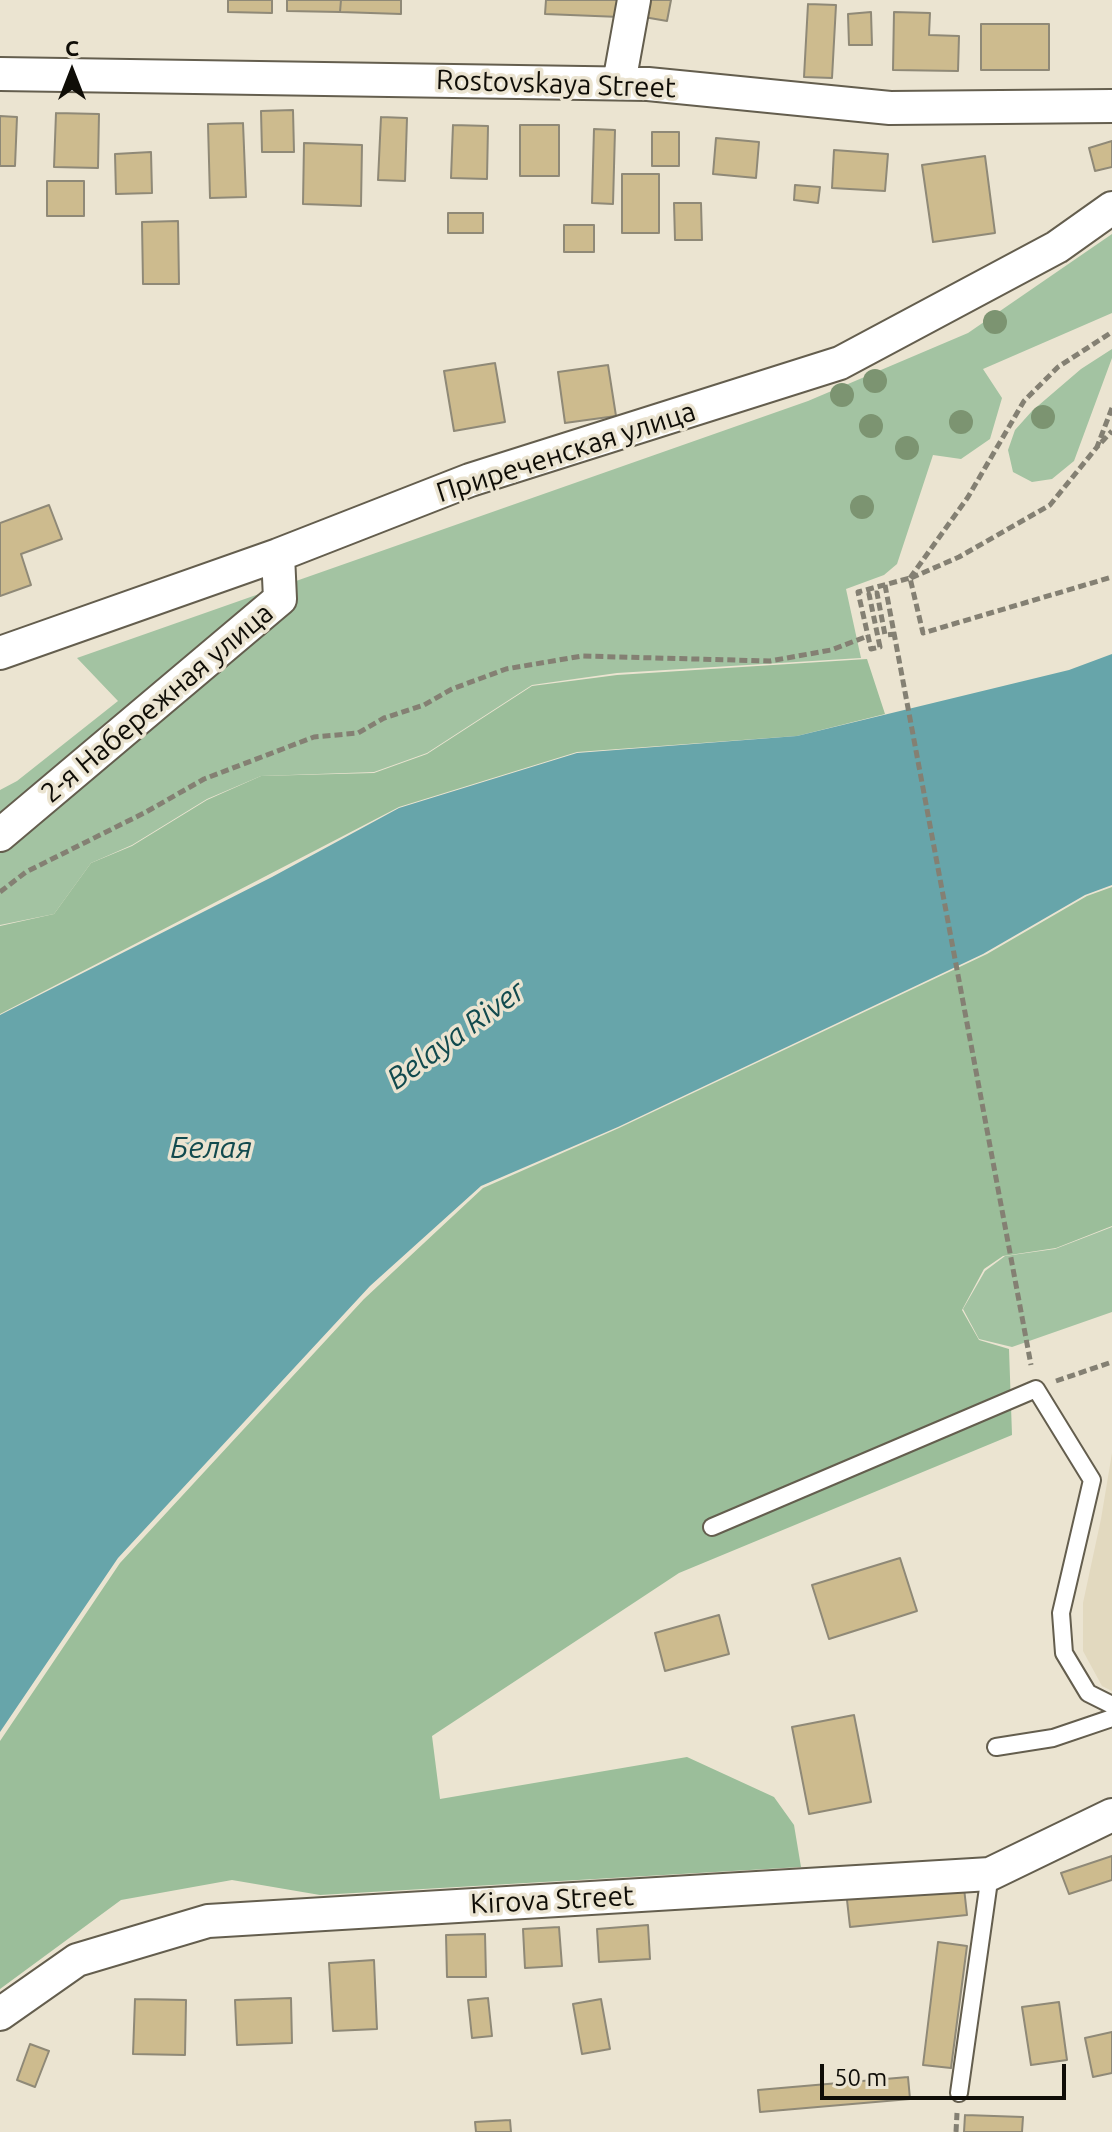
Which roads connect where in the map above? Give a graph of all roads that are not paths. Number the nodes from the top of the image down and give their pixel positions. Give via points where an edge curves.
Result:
1 (634, 0) edge
2 (0, 74) edge
3 (619, 83) junction
4 (1112, 106) edge
5 (1112, 208) edge
6 (278, 555) junction
7 (0, 653) edge
8 (0, 835) edge
9 (712, 1527) dead end
10 (1112, 1705) edge
11 (1112, 1718) edge
12 (996, 1747) dead end
13 (1112, 1815) edge
14 (990, 1874) junction
15 (0, 2014) edge
16 (959, 2093) dead end

1 - 3 street
2 - 3 street, Rostovskaya Street
3 - 4 street, Rostovskaya Street via 890,108
5 - 6 street, Приреченская улица via 1057,247 840,363 470,480
6 - 7 street, Приреченская улица
6 - 8 street, 2-я Набережная улица via 280,599
9 - 10 lane via 1036,1389 1092,1480 1061,1613 1064,1653 1088,1693
11 - 12 lane via 1053,1738
13 - 14 street, Kirova Street
14 - 15 street, Kirova Street via 208,1921 77,1960
14 - 16 lane

